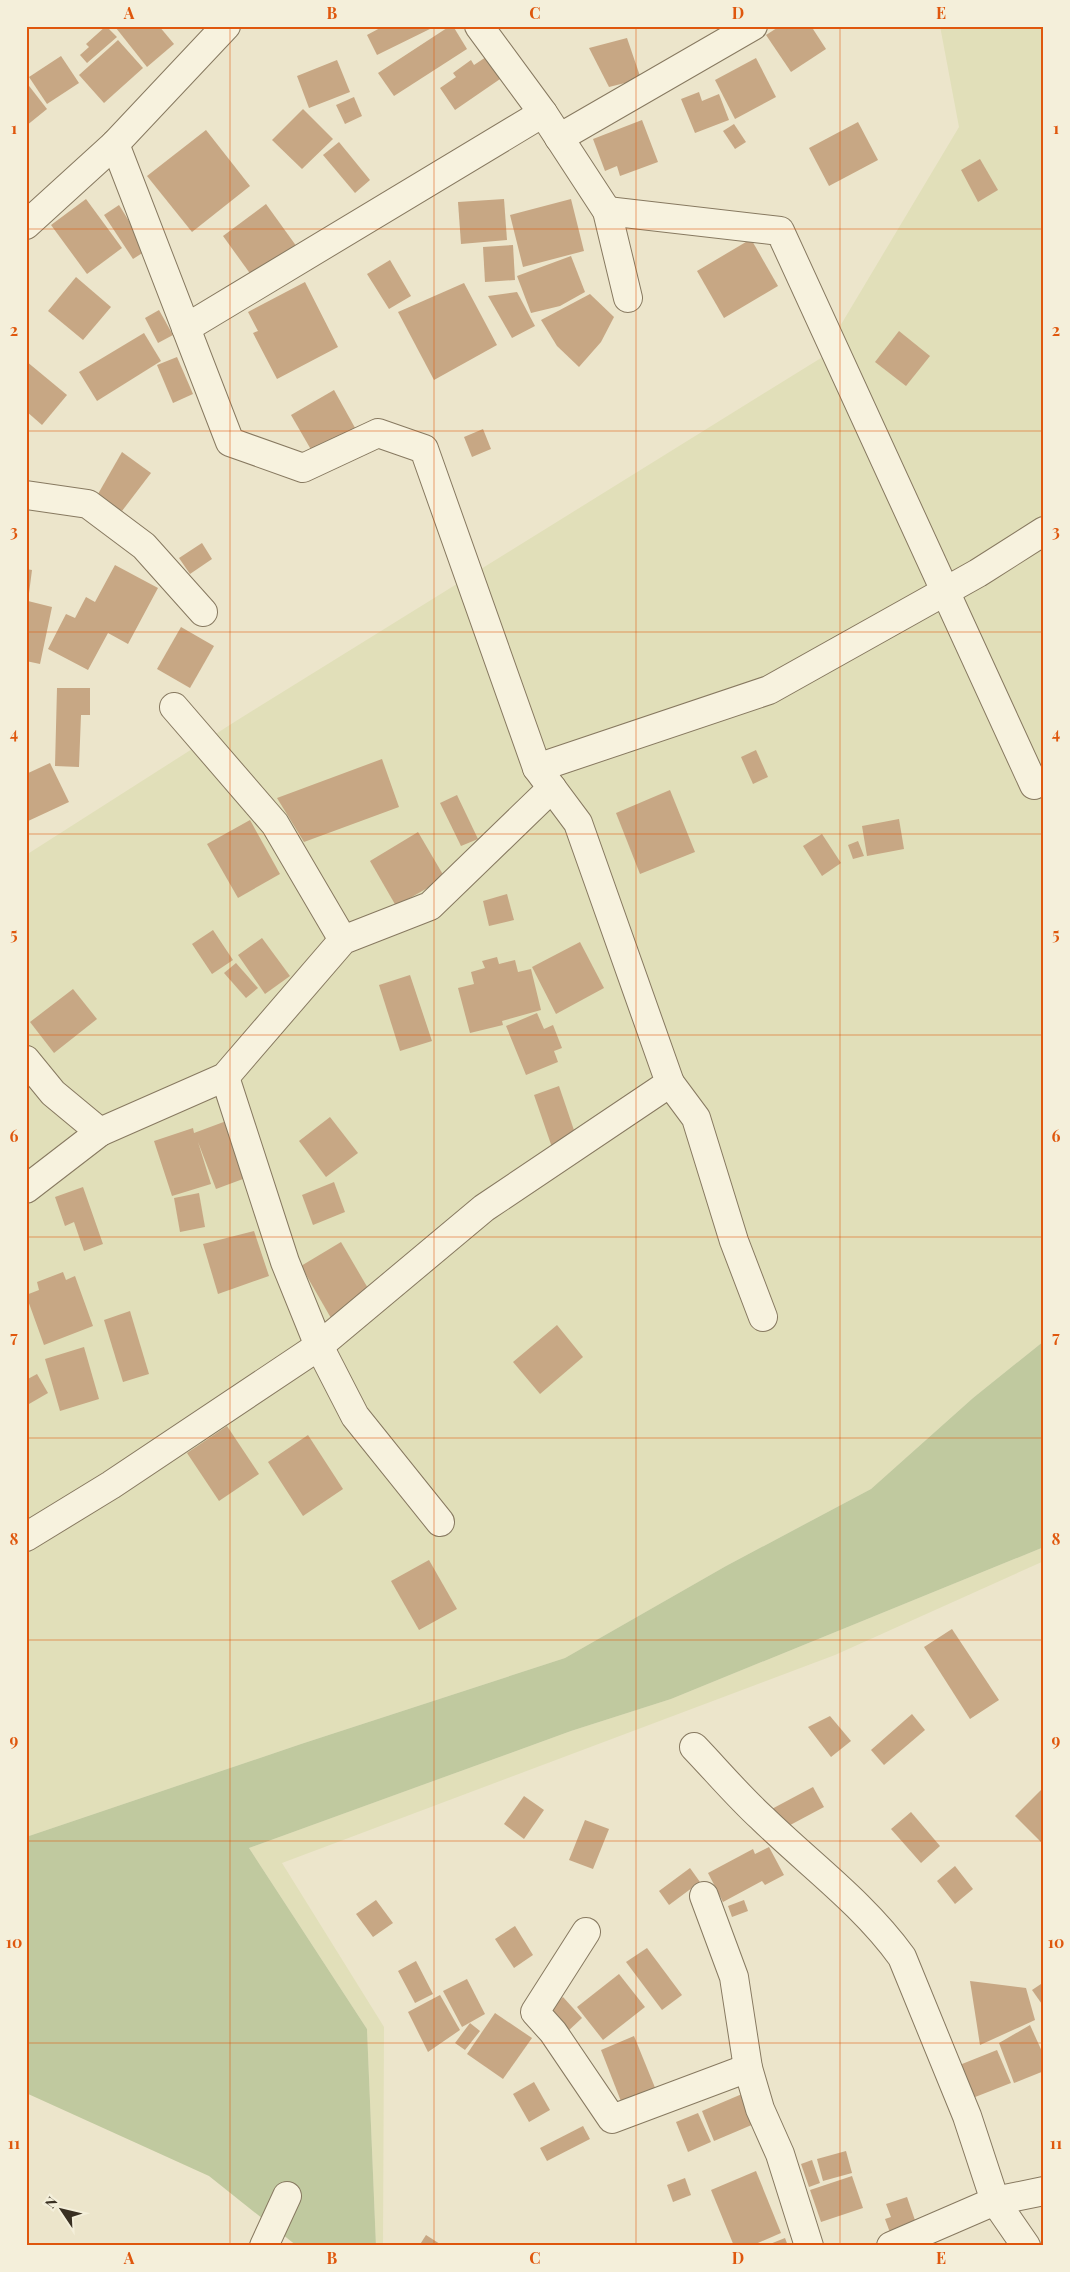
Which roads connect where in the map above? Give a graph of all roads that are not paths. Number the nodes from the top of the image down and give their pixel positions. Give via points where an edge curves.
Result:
1 (226, 26) edge
2 (479, 26) edge
3 (753, 26) edge
4 (542, 113) junction
5 (559, 138) junction
6 (115, 144) junction
7 (607, 212) junction
8 (26, 225) edge
9 (628, 298) dead end
10 (186, 328) junction
11 (26, 495) edge
12 (1044, 531) edge
13 (946, 590) junction
14 (203, 612) dead end
15 (174, 707) dead end
16 (545, 778) junction
17 (1034, 785) dead end
18 (343, 940) junction
19 (26, 1060) edge
20 (225, 1077) junction
21 (670, 1083) junction
22 (100, 1132) junction
23 (26, 1189) edge
24 (763, 1317) dead end
25 (319, 1346) junction
26 (440, 1522) dead end
27 (26, 1538) edge
28 (694, 1747) dead end
29 (704, 1896) dead end
30 (586, 1932) dead end
31 (748, 2068) junction
32 (1044, 2191) edge
33 (287, 2196) dead end
34 (995, 2201) junction
35 (264, 2246) edge
36 (808, 2246) edge
37 (891, 2246) edge
38 (1026, 2246) edge

1 - 6 street
2 - 4 street
3 - 5 street
4 - 5 street
4 - 10 street
5 - 7 street
6 - 8 street
6 - 10 street
7 - 9 street
7 - 13 street via 780,231
10 - 16 street via 230,442 303,468 378,433 424,448
11 - 14 street via 88,504 144,546
12 - 13 street
13 - 16 street via 769,690
13 - 17 street
15 - 18 street via 275,824
16 - 18 street via 430,906
16 - 21 street via 578,823
18 - 20 street
19 - 22 street via 53,1094
20 - 22 street
20 - 25 street via 285,1262
21 - 24 street via 696,1118 734,1242
21 - 25 street via 484,1208
22 - 23 street
25 - 26 street via 355,1416
25 - 27 street
28 - 34 street via 762,1819 821,1870 888,1938 902,1957 967,2116
29 - 31 street via 734,1977
30 - 31 street via 536,2012 612,2119
31 - 36 street via 760,2109 780,2154
32 - 34 street
33 - 35 street
34 - 37 street
34 - 38 street

